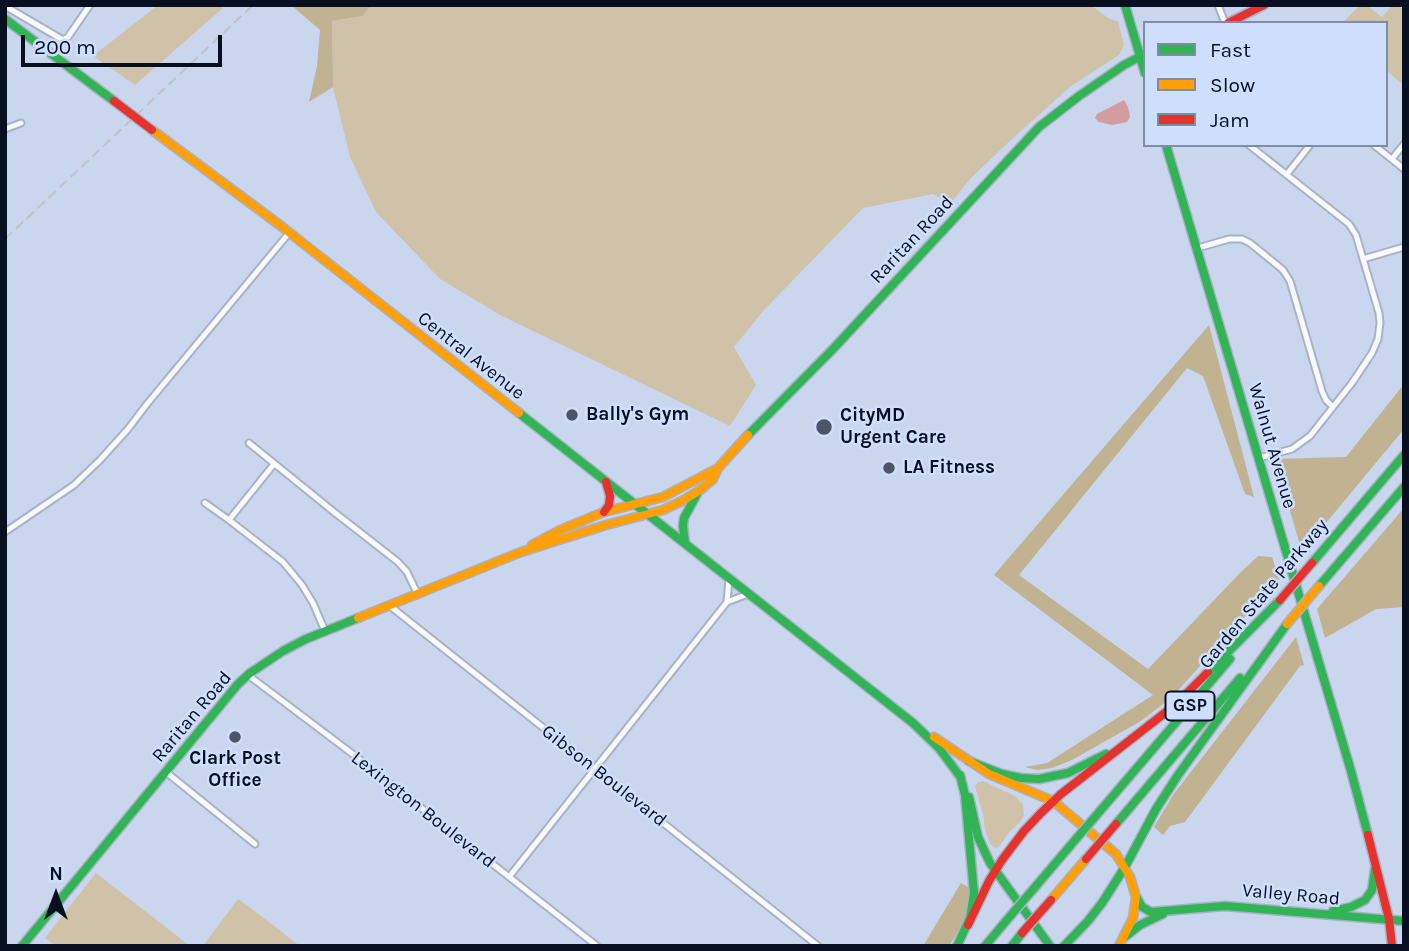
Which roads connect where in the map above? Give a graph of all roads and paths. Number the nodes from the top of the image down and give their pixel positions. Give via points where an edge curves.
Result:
1 (90, 5) edge
2 (1125, 5) edge
3 (1218, 5) edge
4 (1264, 5) edge
5 (5, 6) edge
6 (5, 19) edge
7 (1226, 21) edge
8 (1231, 21) edge
9 (1142, 55) edge
10 (22, 123) dead end
11 (5, 129) edge
12 (1404, 144) edge
13 (1167, 147) edge
14 (1253, 147) edge
15 (1308, 147) edge
16 (1377, 147) edge
17 (1392, 159) junction
18 (1404, 169) edge
19 (1287, 174) junction
20 (289, 233) junction
21 (1404, 247) edge
22 (1198, 248) junction
23 (1363, 259) junction
24 (1333, 407) junction
25 (249, 443) dead end
26 (1404, 455) edge
27 (1259, 458) junction
28 (274, 464) junction
29 (718, 468) junction
30 (606, 482) junction
31 (1404, 487) edge
32 (700, 490) junction
33 (205, 503) dead end
34 (635, 505) junction
35 (604, 513) junction
36 (647, 514) junction
37 (229, 520) junction
38 (5, 532) edge
39 (685, 543) junction
40 (521, 552) junction
41 (729, 579) junction
42 (748, 594) junction
43 (418, 595) junction
44 (1280, 600) junction
45 (727, 602) junction
46 (390, 606) junction
47 (1287, 624) junction
48 (325, 631) junction
49 (248, 675) junction
50 (913, 723) junction
51 (1116, 750) junction
52 (969, 761) junction
53 (595, 768) junction
54 (166, 772) junction
55 (960, 775) junction
56 (1053, 801) junction
57 (255, 844) dead end
58 (1374, 856) junction
59 (1125, 867) junction
60 (995, 871) junction
61 (509, 877) junction
62 (1135, 892) junction
63 (1176, 910) junction
64 (1321, 913) junction
65 (1389, 919) junction
66 (1404, 921) edge
67 (968, 925) junction
68 (1120, 945) edge
69 (22, 946) edge
70 (597, 946) edge
71 (818, 946) edge
72 (957, 946) edge
73 (985, 946) edge
74 (1012, 946) edge
75 (1050, 946) edge
76 (1064, 946) edge
77 (1392, 946) edge

1 - 5 street via 63,40
2 - 9 main road
3 - 7 street
4 - 8 main road
6 - 20 main road, Central Avenue, bridge
9 - 29 main road, Raritan Road via 1039,127
10 - 11 street
12 - 17 street
13 - 22 main road, Walnut Avenue
14 - 19 street
15 - 19 street
16 - 17 street
17 - 18 street
19 - 23 street via 1349,224
20 - 30 main road, Central Avenue
20 - 38 street via 100,460 74,485
21 - 23 street
22 - 24 street via 1242,239 1283,270 1322,391
22 - 27 main road, Walnut Avenue
23 - 24 street via 1379,313 1380,334 1372,353
24 - 27 street via 1302,443
25 - 28 street
26 - 44 main road, Garden State Parkway / GSP, bridge
27 - 58 main road, Walnut Avenue
28 - 37 street
28 - 43 street via 398,562
29 - 32 main road, Raritan Road
29 - 34 main road, Raritan Road via 663,498
30 - 34 main road, Central Avenue
30 - 35 main road via 610,496
31 - 47 main road, Garden State Parkway / GSP, bridge
32 - 36 main road, Raritan Road
32 - 39 main road via 684,518
33 - 37 street
34 - 35 main road, Raritan Road
34 - 36 main road, Central Avenue
35 - 40 main road, Raritan Road
36 - 39 main road, Central Avenue
36 - 40 main road, Raritan Road
37 - 48 street via 283,562 313,603
39 - 41 main road, Central Avenue
40 - 43 main road, Raritan Road
41 - 42 main road, Central Avenue
41 - 45 street
42 - 45 street
42 - 50 main road, Central Avenue
43 - 46 main road, Raritan Road
44 - 51 main road via 1181,700
44 - 73 main road, Garden State Parkway / GSP, bridge
45 - 53 street
46 - 48 main road, Raritan Road
46 - 53 street, Gibson Boulevard
47 - 59 main road via 1174,782
47 - 74 main road, Garden State Parkway / GSP, bridge
48 - 49 main road, Raritan Road
49 - 54 main road, Raritan Road
49 - 61 street, Lexington Boulevard
50 - 52 main road, Central Avenue
50 - 55 main road, Central Avenue
51 - 52 main road via 1074,771 1045,778 1009,776
51 - 56 main road
52 - 56 main road, Central Avenue via 1000,780
53 - 61 street
53 - 71 street, Gibson Boulevard
54 - 57 street
54 - 69 main road, Raritan Road
55 - 60 main road, Central Avenue via 980,843
55 - 67 main road via 974,888
56 - 59 main road, Central Avenue via 1112,850
56 - 60 main road
58 - 64 main road via 1375,878 1365,900
58 - 65 main road, Walnut Avenue
59 - 62 main road, Central Avenue
59 - 76 main road via 1088,921
60 - 67 main road
60 - 75 main road, Central Avenue
61 - 70 street, Lexington Boulevard
62 - 63 main road, Valley Road via 1147,911
62 - 68 main road via 1134,913
63 - 64 main road, Valley Road via 1225,906
63 - 68 main road, Valley Road via 1140,925
64 - 65 main road, Valley Road
65 - 66 main road, Valley Road
65 - 77 main road, Walnut Avenue
67 - 72 main road

